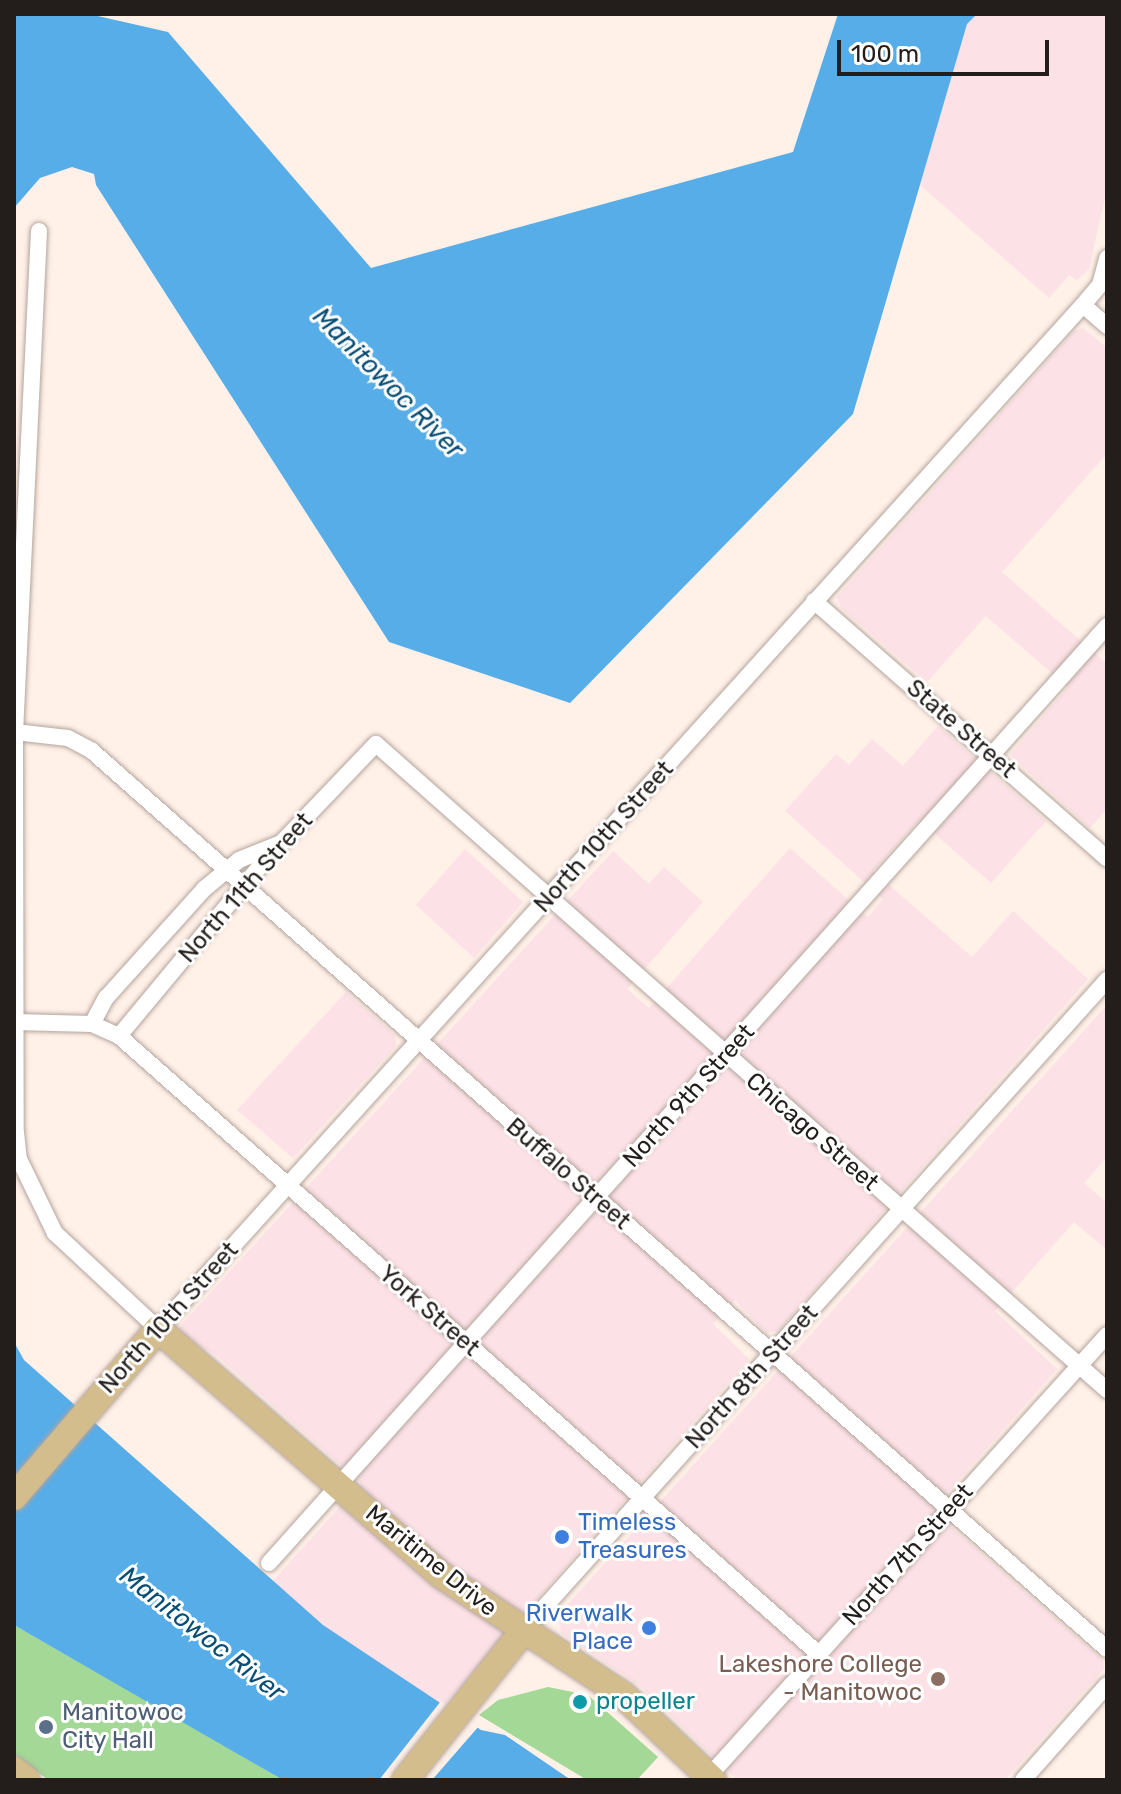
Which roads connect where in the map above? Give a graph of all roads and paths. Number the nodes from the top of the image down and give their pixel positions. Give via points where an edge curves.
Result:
1 (39, 231) dead end
2 (1107, 258) edge
3 (1083, 305) junction
4 (1107, 326) edge
5 (814, 601) junction
6 (1107, 626) edge
7 (15, 732) edge
8 (376, 744) joint
9 (991, 755) junction
10 (282, 842) junction
11 (1107, 858) edge
12 (224, 870) junction
13 (244, 889) junction
14 (549, 899) junction
15 (1107, 980) edge
16 (15, 1022) edge
17 (92, 1024) junction
18 (119, 1036) junction
19 (419, 1043) junction
20 (725, 1056) junction
21 (289, 1187) junction
22 (597, 1200) junction
23 (901, 1211) junction
24 (158, 1329) junction
25 (1107, 1335) edge
26 (466, 1344) junction
27 (772, 1354) junction
28 (1080, 1366) junction
29 (1107, 1390) edge
30 (338, 1485) junction
31 (14, 1497) edge
32 (643, 1500) junction
33 (948, 1509) junction
34 (269, 1563) dead end
35 (523, 1631) junction
36 (1107, 1649) edge
37 (820, 1655) junction
38 (1107, 1685) edge
39 (14, 1770) edge
40 (711, 1778) edge
41 (27, 1780) edge
42 (405, 1780) edge
43 (1023, 1780) edge

1 - 7 street
2 - 3 street, North 10th Street via 1100,285
3 - 4 street
3 - 5 street, North 10th Street
5 - 9 street, State Street
5 - 14 street, North 10th Street
6 - 9 street, North 9th Street
7 - 12 street, Buffalo Street via 68,738 92,751
7 - 16 street
8 - 10 street, North 11th Street
8 - 14 street, Chicago Street
9 - 11 street, State Street
9 - 20 street, North 9th Street
10 - 12 street
10 - 13 street, North 11th Street
12 - 13 street, Buffalo Street
12 - 17 street, North 11th Street via 106,998
13 - 18 street, North 11th Street
13 - 19 street, Buffalo Street
14 - 19 street, North 10th Street
14 - 20 street, Chicago Street
15 - 23 street, North 8th Street
16 - 17 street, York Street
16 - 24 street via 19,1159 39,1206 79,1261
17 - 18 street, York Street
18 - 21 street, York Street
19 - 21 street, North 10th Street
19 - 22 street, Buffalo Street
20 - 22 street, North 9th Street
20 - 23 street, Chicago Street
21 - 24 street, North 10th Street
21 - 26 street, York Street
22 - 26 street, North 9th Street
22 - 27 street, Buffalo Street
23 - 27 street, North 8th Street
23 - 28 street, Chicago Street
24 - 30 main road, Maritime Drive
24 - 31 main road, North 10th Street
25 - 28 street, North 7th Street
26 - 30 street, North 9th Street
26 - 32 street, York Street
27 - 32 street, North 8th Street
27 - 33 street, Buffalo Street
28 - 29 street, Chicago Street
28 - 33 street, North 7th Street
30 - 34 street, North 9th Street
30 - 35 main road, Maritime Drive via 441,1575
32 - 35 street, North 8th Street
32 - 37 street, York Street
33 - 36 street, Buffalo Street
33 - 37 street, North 7th Street
35 - 40 main road, Maritime Drive via 623,1695
35 - 42 main road, North 8th Street
37 - 40 street, North 7th Street
38 - 43 street
39 - 41 main road

